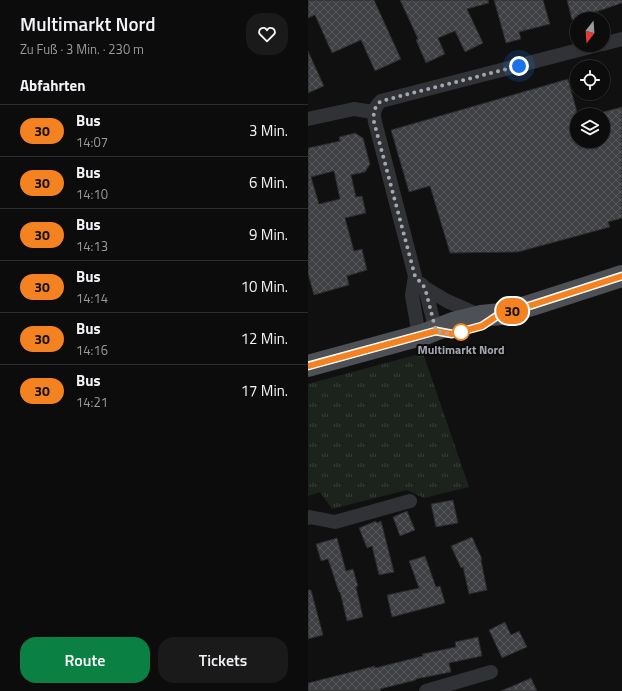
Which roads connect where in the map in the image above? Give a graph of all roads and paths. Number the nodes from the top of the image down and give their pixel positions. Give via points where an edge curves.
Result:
1 (622, 39) edge
2 (610, 42) edge
3 (571, 52) edge
4 (374, 112) junction
5 (308, 119) edge
6 (415, 276) junction
7 (622, 276) edge
8 (425, 288) junction
9 (491, 315) junction
10 (428, 333) junction
11 (308, 366) edge
12 (410, 501) dead end
13 (308, 518) edge
14 (491, 672) dead end
15 (426, 691) edge

1 - 2 street
3 - 4 street via 381,101
4 - 5 street via 354,109
4 - 6 street via 374,122
6 - 8 street
6 - 10 street via 412,295
7 - 9 main road via 532,305
8 - 9 street via 446,300
8 - 10 street
9 - 10 main road via 482,326 452,334
10 - 11 main road
12 - 13 street via 335,522
14 - 15 street

